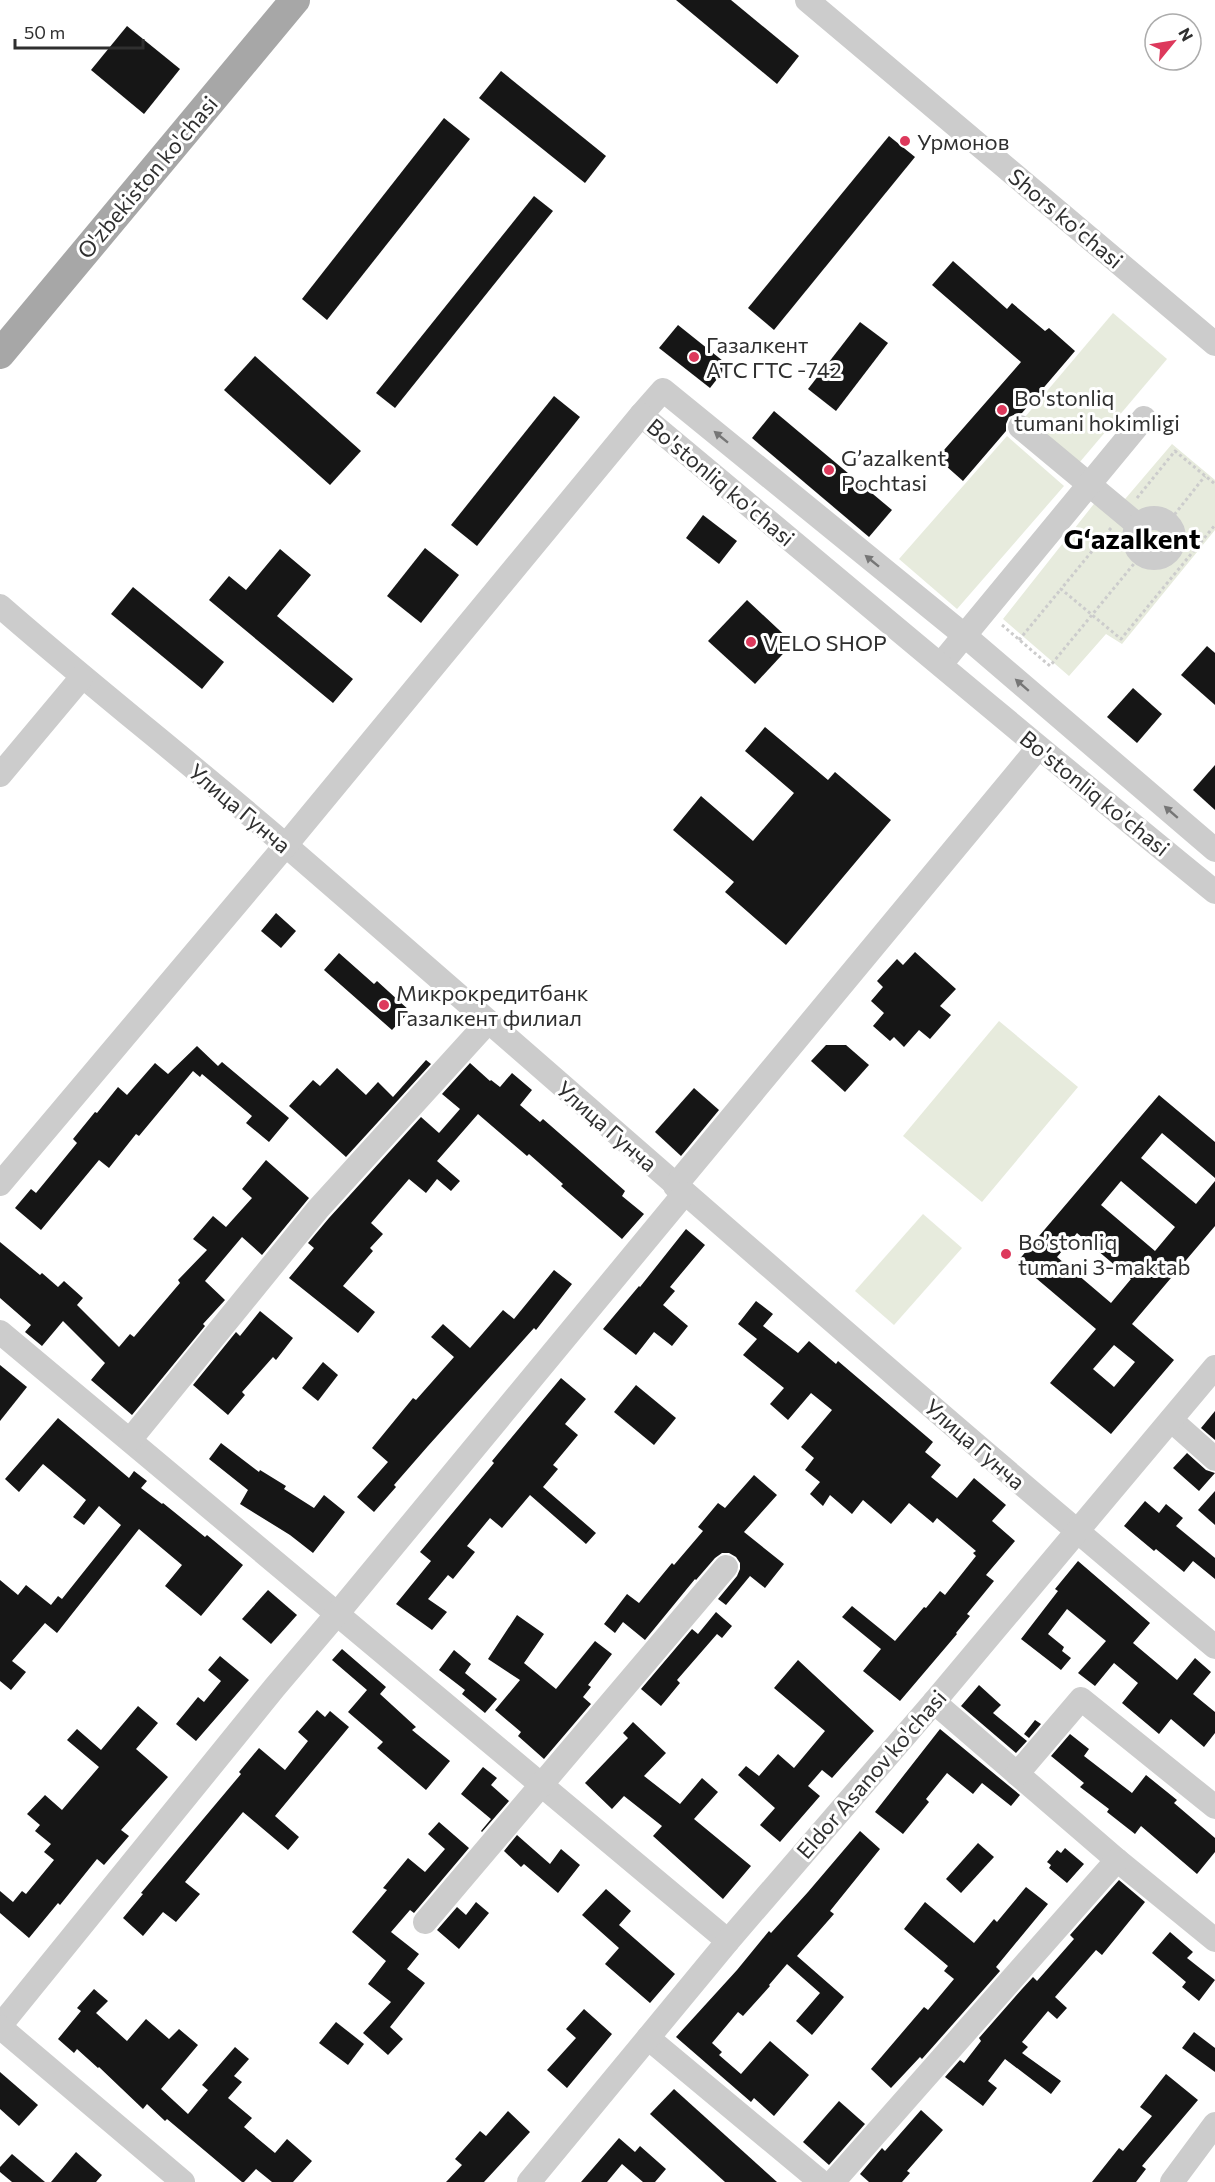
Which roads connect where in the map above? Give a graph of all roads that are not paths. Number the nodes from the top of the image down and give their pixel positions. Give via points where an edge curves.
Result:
1 (295, 0) edge
2 (807, 0) edge
3 (1215, 344) edge
4 (0, 354) edge
5 (641, 415) junction
6 (1144, 418) dead end
7 (1020, 427) dead end
8 (1089, 484) junction
9 (1132, 519) junction
10 (0, 606) edge
11 (964, 635) junction
12 (941, 664) junction
13 (82, 677) junction
14 (1038, 748) junction
15 (0, 775) edge
16 (286, 845) junction
17 (1215, 850) edge
18 (1215, 892) edge
19 (488, 1022) junction
20 (0, 1184) edge
21 (680, 1190) junction
22 (0, 1332) edge
23 (1215, 1367) edge
24 (1171, 1420) junction
25 (130, 1440) junction
26 (1215, 1459) edge
27 (1077, 1532) junction
28 (726, 1567) dead end
29 (337, 1614) junction
30 (1215, 1647) edge
31 (934, 1702) junction
32 (1017, 1774) junction
33 (542, 1787) junction
34 (1215, 1807) edge
35 (1117, 1860) junction
36 (425, 1923) dead end
37 (1215, 1940) edge
38 (728, 1941) junction
39 (0, 2027) edge
40 (648, 2037) junction
41 (1215, 2124) edge
42 (183, 2182) edge
43 (529, 2182) edge
44 (821, 2182) edge
45 (833, 2182) edge
46 (1172, 2182) edge

1 - 4 main road, O'zbekiston ko'chasi
2 - 3 street, Shors ko'chasi
11 -> 5 street, Bo'stonliq ko'chasi via 663,390
5 - 12 street, Bo'stonliq ko'chasi
5 - 16 street
6 - 8 street
7 - 8 street
8 - 9 street
8 - 11 street
9 - 9 street via 1135,542 1142,554 1159,557 1169,550 1173,533 1167,524 1153,518
10 - 13 street, Улица Гунча
11 - 12 street
17 -> 11 street, Bo'stonliq ko'chasi
12 - 14 street, Bo'stonliq ko'chasi
13 - 15 street
13 - 16 street, Улица Гунча
14 - 18 street, Bo'stonliq ko'chasi
14 - 21 street
16 - 19 street, Улица Гунча
16 - 20 street
19 - 21 street, Улица Гунча
19 - 25 street via 318,1209
21 - 27 street, Улица Гунча
21 - 29 street
22 - 25 street
23 - 24 street, Eldor Asanov ko'chasi
24 - 26 street
24 - 27 street, Eldor Asanov ko'chasi
25 - 29 street
27 - 30 street, Улица Гунча
27 - 31 street, Eldor Asanov ko'chasi
28 - 33 street
29 - 33 street
29 - 39 street
31 - 32 street
31 - 38 street, Eldor Asanov ko'chasi
32 - 34 street via 1081,1699
32 - 35 street
33 - 36 street
33 - 38 street
35 - 37 street
35 - 45 street
38 - 40 street, Eldor Asanov ko'chasi
39 - 42 street
40 - 43 street, Eldor Asanov ko'chasi
40 - 44 street
41 - 46 street

